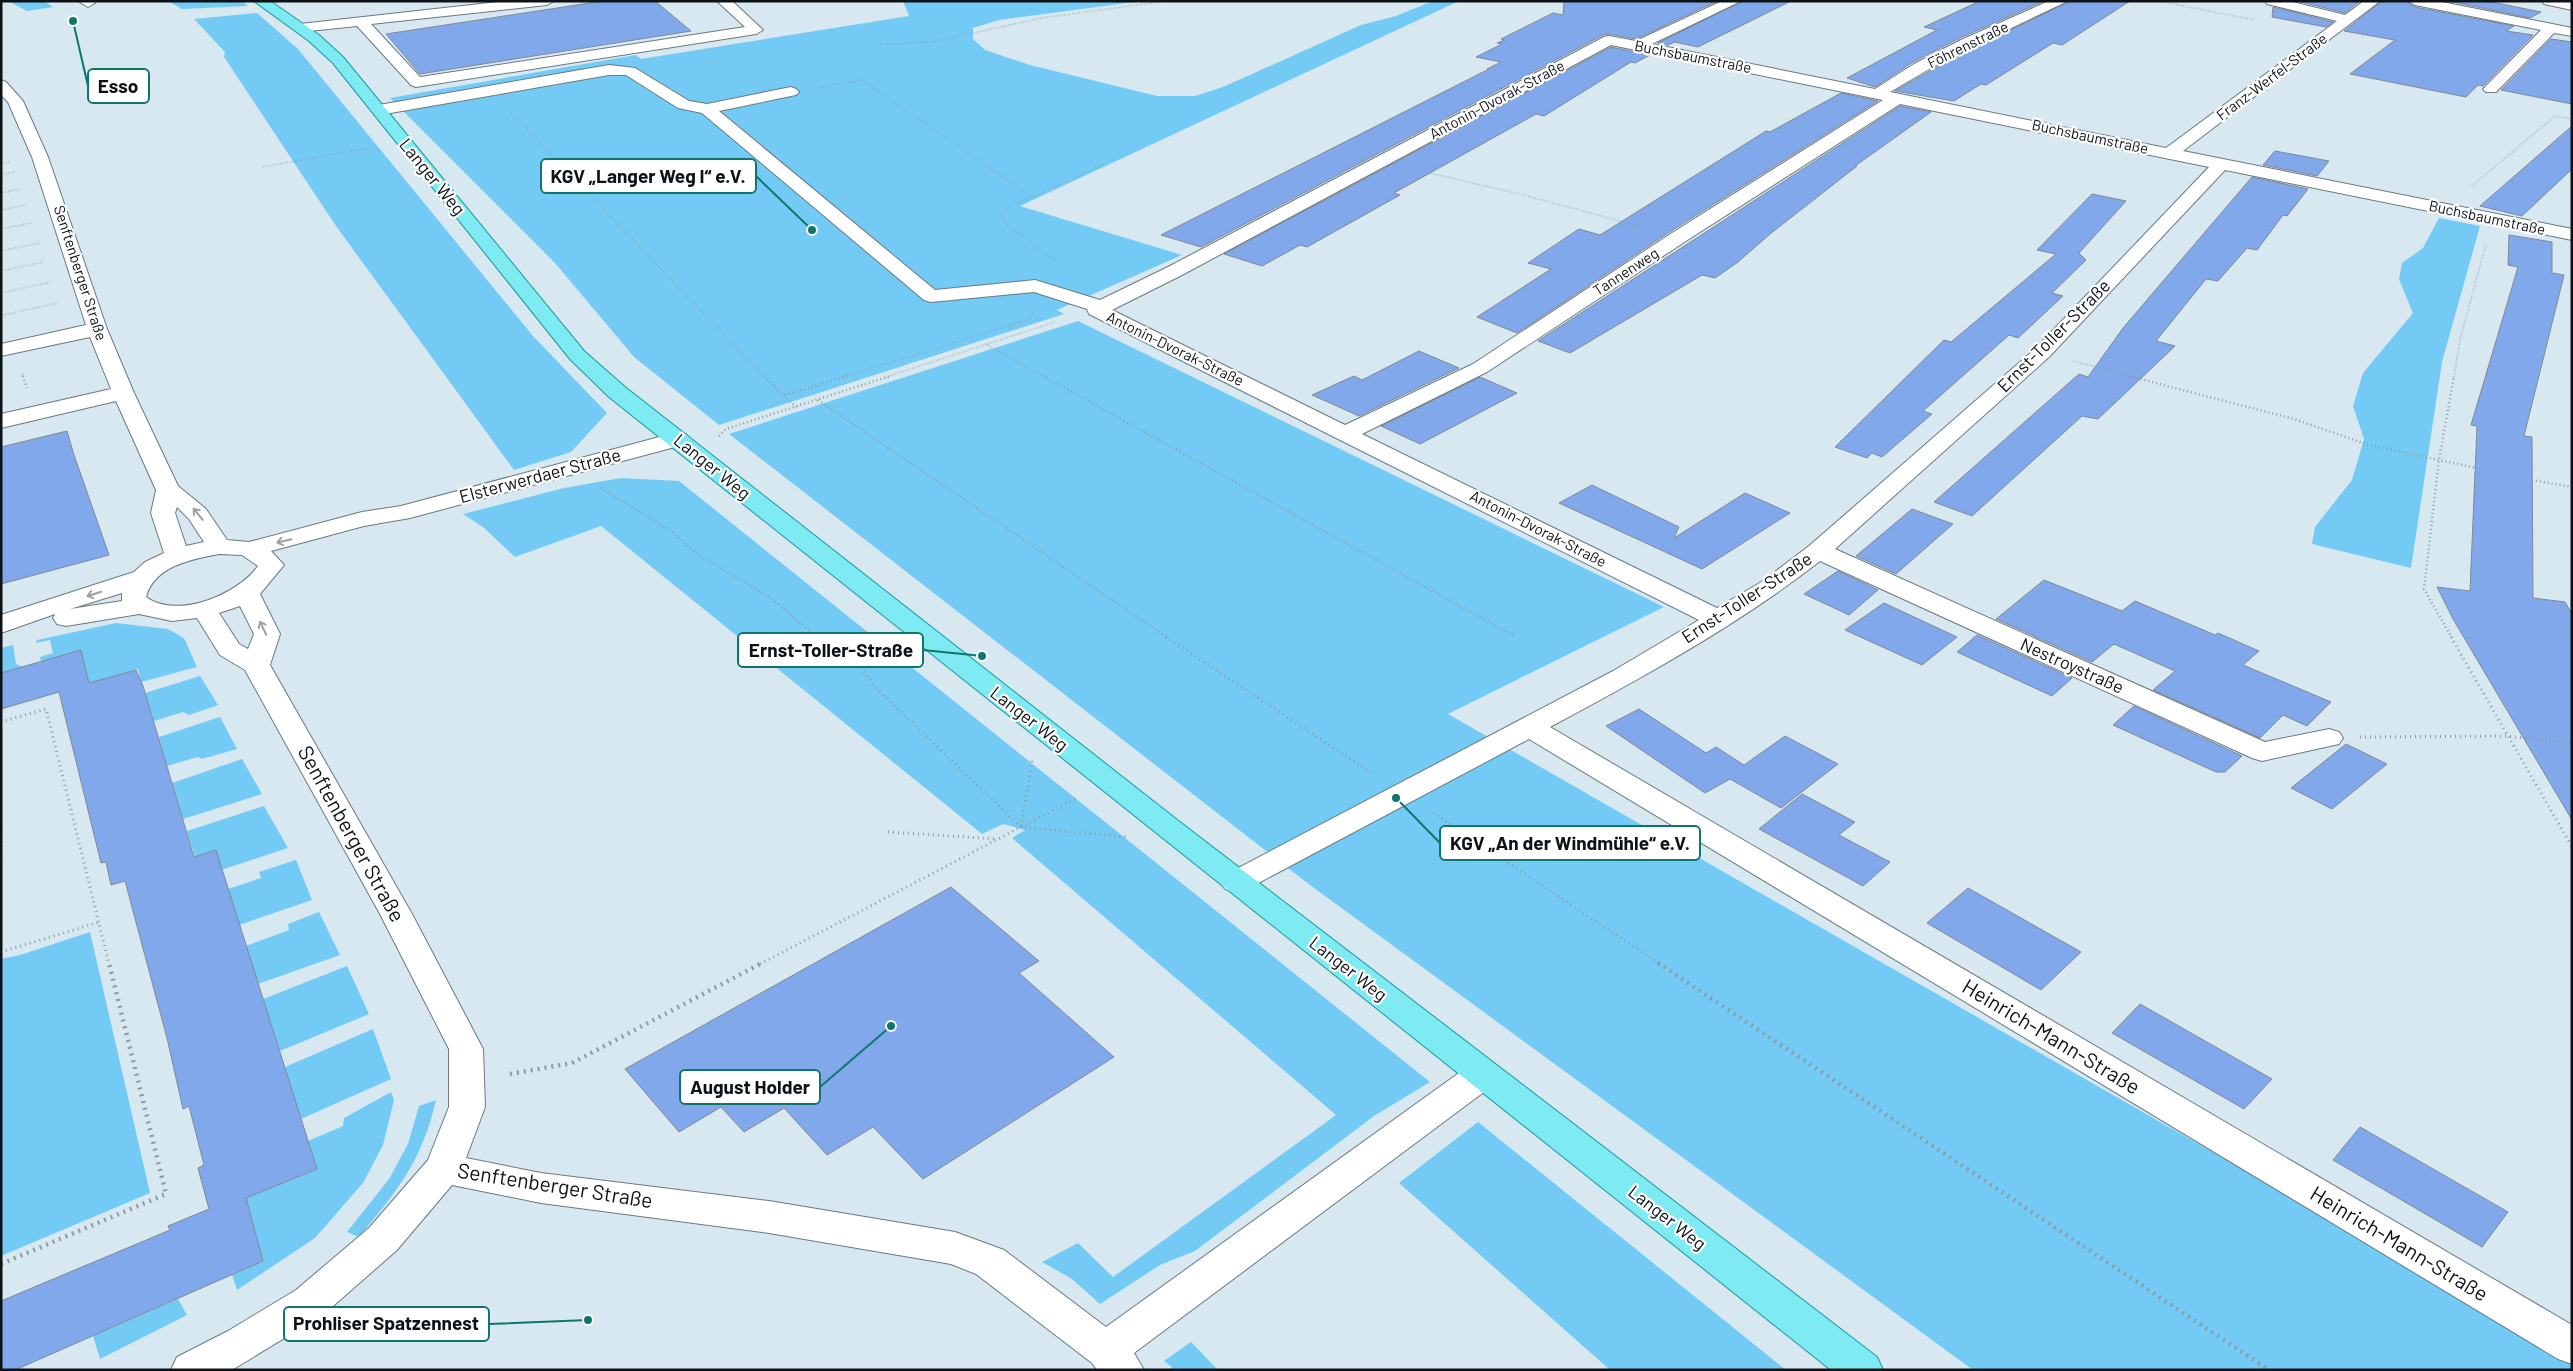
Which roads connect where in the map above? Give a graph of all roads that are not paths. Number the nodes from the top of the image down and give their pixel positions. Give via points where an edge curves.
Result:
1 (261, 1) edge
2 (470, 1) edge
3 (547, 1) edge
4 (724, 1) edge
5 (1734, 1) edge
6 (2061, 1) edge
7 (2272, 1) edge
8 (2373, 1) edge
9 (2415, 1) edge
10 (2549, 1) edge
11 (2572, 6) edge
12 (2348, 20) junction
13 (362, 23) junction
14 (296, 25) junction
15 (2551, 28) junction
16 (2572, 32) edge
17 (1609, 40) joint
18 (1637, 46) junction
19 (1, 85) edge
20 (2491, 89) dead end
21 (791, 92) road end
22 (1878, 94) junction
23 (1899, 97) junction
24 (707, 109) junction
25 (379, 110) junction
26 (2170, 153) junction
27 (2221, 164) junction
28 (2572, 235) edge
29 (1099, 308) junction
30 (97, 329) junction
31 (1, 350) edge
32 (123, 392) junction
33 (1, 421) edge
34 (1346, 433) junction
35 (678, 439) junction
36 (168, 490) junction
37 (402, 512) junction
38 (219, 547) junction
39 (251, 549) junction
40 (1818, 551) junction
41 (177, 556) junction
42 (271, 565) junction
43 (141, 578) junction
44 (246, 593) junction
45 (139, 606) junction
46 (204, 609) junction
47 (1718, 619) junction
48 (1, 625) edge
49 (1, 632) edge
50 (256, 664) junction
51 (1530, 728) junction
52 (2329, 738) road end
53 (1236, 882) junction
54 (1483, 1074) junction
55 (444, 1168) junction
56 (2572, 1346) edge
57 (1115, 1360) edge
58 (192, 1370) edge
59 (1862, 1370) edge

1 - 14 main road, Langer Weg
2 - 14 street via 424,2
3 - 13 street
4 - 13 street via 756,30 416,82
5 - 18 street
6 - 22 street, Föhrenstraße via 1959,48
7 - 12 street
8 - 12 street, Franz-Werfel-Straße
9 - 15 street
10 - 11 street
12 - 26 street, Franz-Werfel-Straße
13 - 14 street
14 - 25 main road, Langer Weg via 338,60
15 - 16 street
15 - 20 street
17 - 18 street, Buchsbaumstraße
17 - 29 street, Antonin-Dvorak-Straße via 1175,272
18 - 22 street, Buchsbaumstraße
19 - 30 street, Senftenberger Straße via 15,101 40,156
21 - 24 street
22 - 23 street, Buchsbaumstraße
23 - 26 street, Buchsbaumstraße
23 - 34 street, Tannenweg via 1480,368
24 - 25 street via 684,106 630,71 621,69
24 - 29 street via 931,296 1035,286
25 - 35 main road, Langer Weg via 577,355 617,392
26 - 27 street, Buchsbaumstraße
27 - 28 street, Buchsbaumstraße
27 - 40 street, Ernst-Toller-Straße via 2042,353
29 - 34 street, Antonin-Dvorak-Straße
30 - 31 street
30 - 32 street, Senftenberger Straße
32 - 33 street
32 - 36 street, Senftenberger Straße
34 - 47 street, Antonin-Dvorak-Straße
35 - 37 street, Elsterwerdaer Straße
35 - 53 main road, Langer Weg
38 -> 36 street via 190,504
36 - 41 street via 163,513
37 -> 39 street, Elsterwerdaer Straße via 362,519
37 - 42 street, Elsterwerdaer Straße via 379,527
38 - 39 street
38 - 41 street
39 - 42 street via 262,554
40 - 47 street, Ernst-Toller-Straße via 1772,586
40 - 52 street, Nestroystraße via 2262,752
41 - 43 street
42 - 44 street via 260,582
43 - 45 street via 134,587 133,598
43 -> 48 street
44 - 46 street
50 -> 44 street via 267,634
45 - 46 street via 159,612
45 - 49 street via 86,613
46 - 50 street via 229,649
47 - 51 street, Ernst-Toller-Straße via 1623,677
50 - 55 street, Senftenberger Straße via 396,914 466,1049 467,1107
51 - 53 street, Ernst-Toller-Straße
51 - 56 street, Heinrich-Mann-Straße
53 - 54 main road, Langer Weg
54 - 57 street
54 - 59 main road, Langer Weg
55 - 57 street, Senftenberger Straße via 541,1188 769,1217 955,1248 990,1262
55 - 58 street via 383,1239 310,1302

